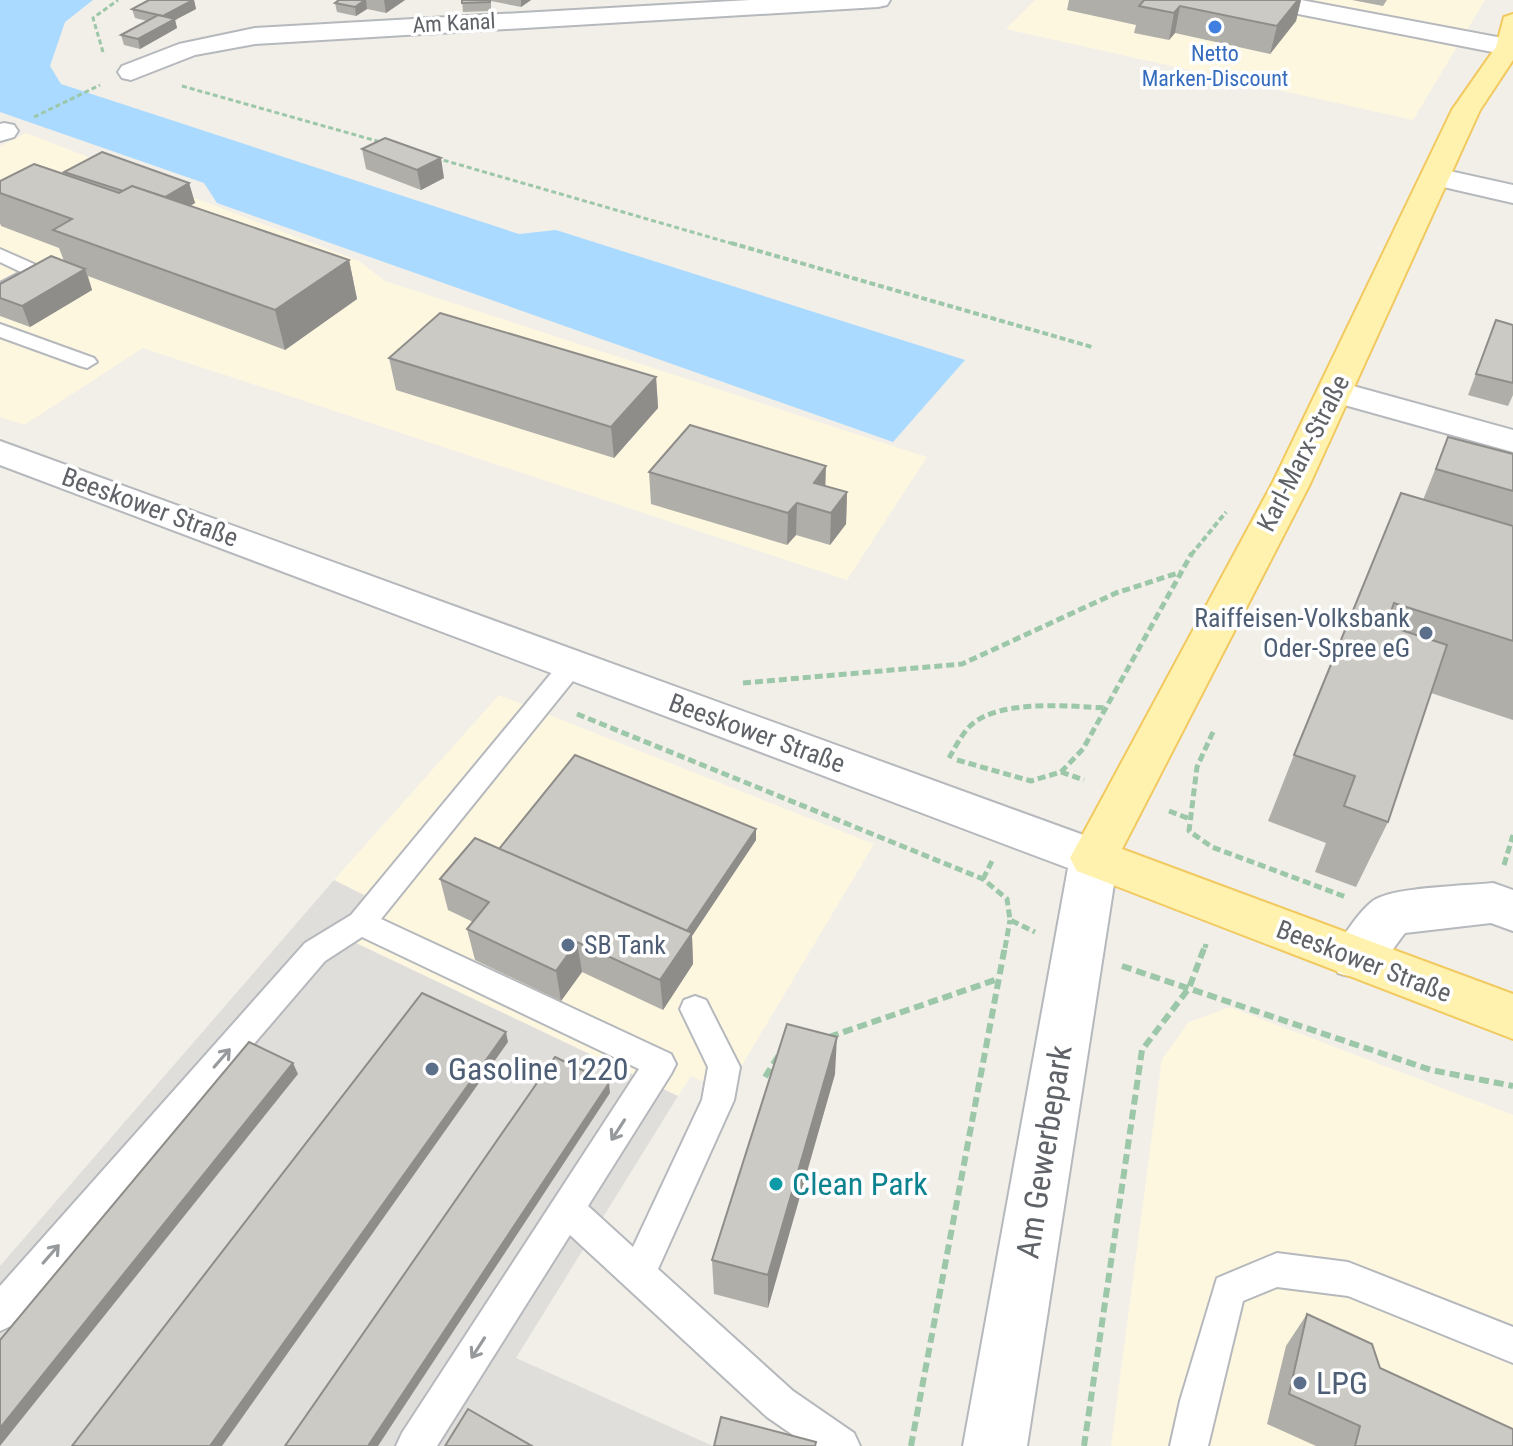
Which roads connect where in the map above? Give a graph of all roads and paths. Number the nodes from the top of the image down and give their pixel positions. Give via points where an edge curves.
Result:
1 (118, 0) edge
2 (447, 0) edge
3 (878, 0) edge
4 (1262, 0) edge
5 (282, 7) dead end
6 (412, 25) junction
7 (1512, 41) edge
8 (223, 42) junction
9 (104, 55) dead end
10 (131, 72) joint
11 (89, 90) dead end
12 (2, 132) edge
13 (394, 146) edge
14 (424, 154) edge
15 (1436, 177) junction
16 (1513, 194) edge
17 (0, 255) edge
18 (0, 291) edge
19 (0, 330) edge
20 (1092, 347) dead end
21 (87, 362) dead end
22 (1335, 392) junction
23 (1513, 441) edge
24 (0, 452) edge
25 (1229, 509) dead end
26 (1182, 572) junction
27 (572, 665) junction
28 (735, 684) dead end
29 (543, 700) junction
30 (1106, 708) junction
31 (949, 758) dead end
32 (1031, 781) dead end
33 (1190, 819) dead end
34 (1094, 858) junction
35 (1513, 911) edge
36 (1391, 914) junction
37 (1010, 920) junction
38 (361, 923) junction
39 (1078, 951) junction
40 (1356, 958) junction
41 (999, 979) junction
42 (1189, 988) junction
43 (695, 1009) dead end
44 (1513, 1017) edge
45 (823, 1039) edge
46 (794, 1048) edge
47 (763, 1079) dead end
48 (1513, 1086) edge
49 (567, 1210) junction
50 (638, 1274) junction
51 (0, 1313) edge
52 (1513, 1345) edge
53 (415, 1446) edge
54 (841, 1446) edge
55 (911, 1446) edge
56 (995, 1446) edge
57 (1084, 1446) edge
58 (1189, 1446) edge

1 - 9 path via 93,18
2 - 6 street
3 - 6 street, Am Kanal
4 - 7 street
5 - 8 street, Am Kanal
6 - 8 street, Am Kanal
7 - 15 main road, Karl-Marx-Straße via 1466,110
8 - 10 street, Am Kanal via 188,49
10 - 13 path
11 - 12 path
14 - 20 path
15 - 16 street
15 - 22 main road, Karl-Marx-Straße
17 - 18 lane via 36,272
19 - 21 lane
22 - 23 street
22 - 34 main road, Karl-Marx-Straße
24 - 27 street, Beeskower Straße
25 - 26 path via 1197,544
26 - 28 path via 1116,593 962,664
26 - 30 path
27 - 29 lane
27 - 34 street, Beeskower Straße
29 - 37 path via 983,879 1007,899
29 - 38 lane
30 - 31 path via 1007,709 972,723
30 - 32 path via 1083,749 1061,772
33 - 36 path via 1189,831 1212,847
34 - 39 street, Am Gewerbepark
34 - 40 main road, Beeskower Straße
35 - 36 street via 1493,903
36 - 40 street
37 - 39 path
37 - 41 path
38 -> 49 lane via 660,1064
51 -> 38 lane via 315,952
39 - 42 path
39 - 56 street, Am Gewerbepark
40 - 44 main road, Beeskower Straße
41 - 45 path
41 - 55 path
42 - 48 path via 1431,1070
42 - 57 path via 1142,1050
43 - 50 lane via 724,1067 718,1100
46 - 47 path via 779,1053
49 - 50 lane
49 -> 53 lane
50 - 54 lane via 780,1404
52 - 58 lane via 1348,1279 1277,1270 1229,1290

